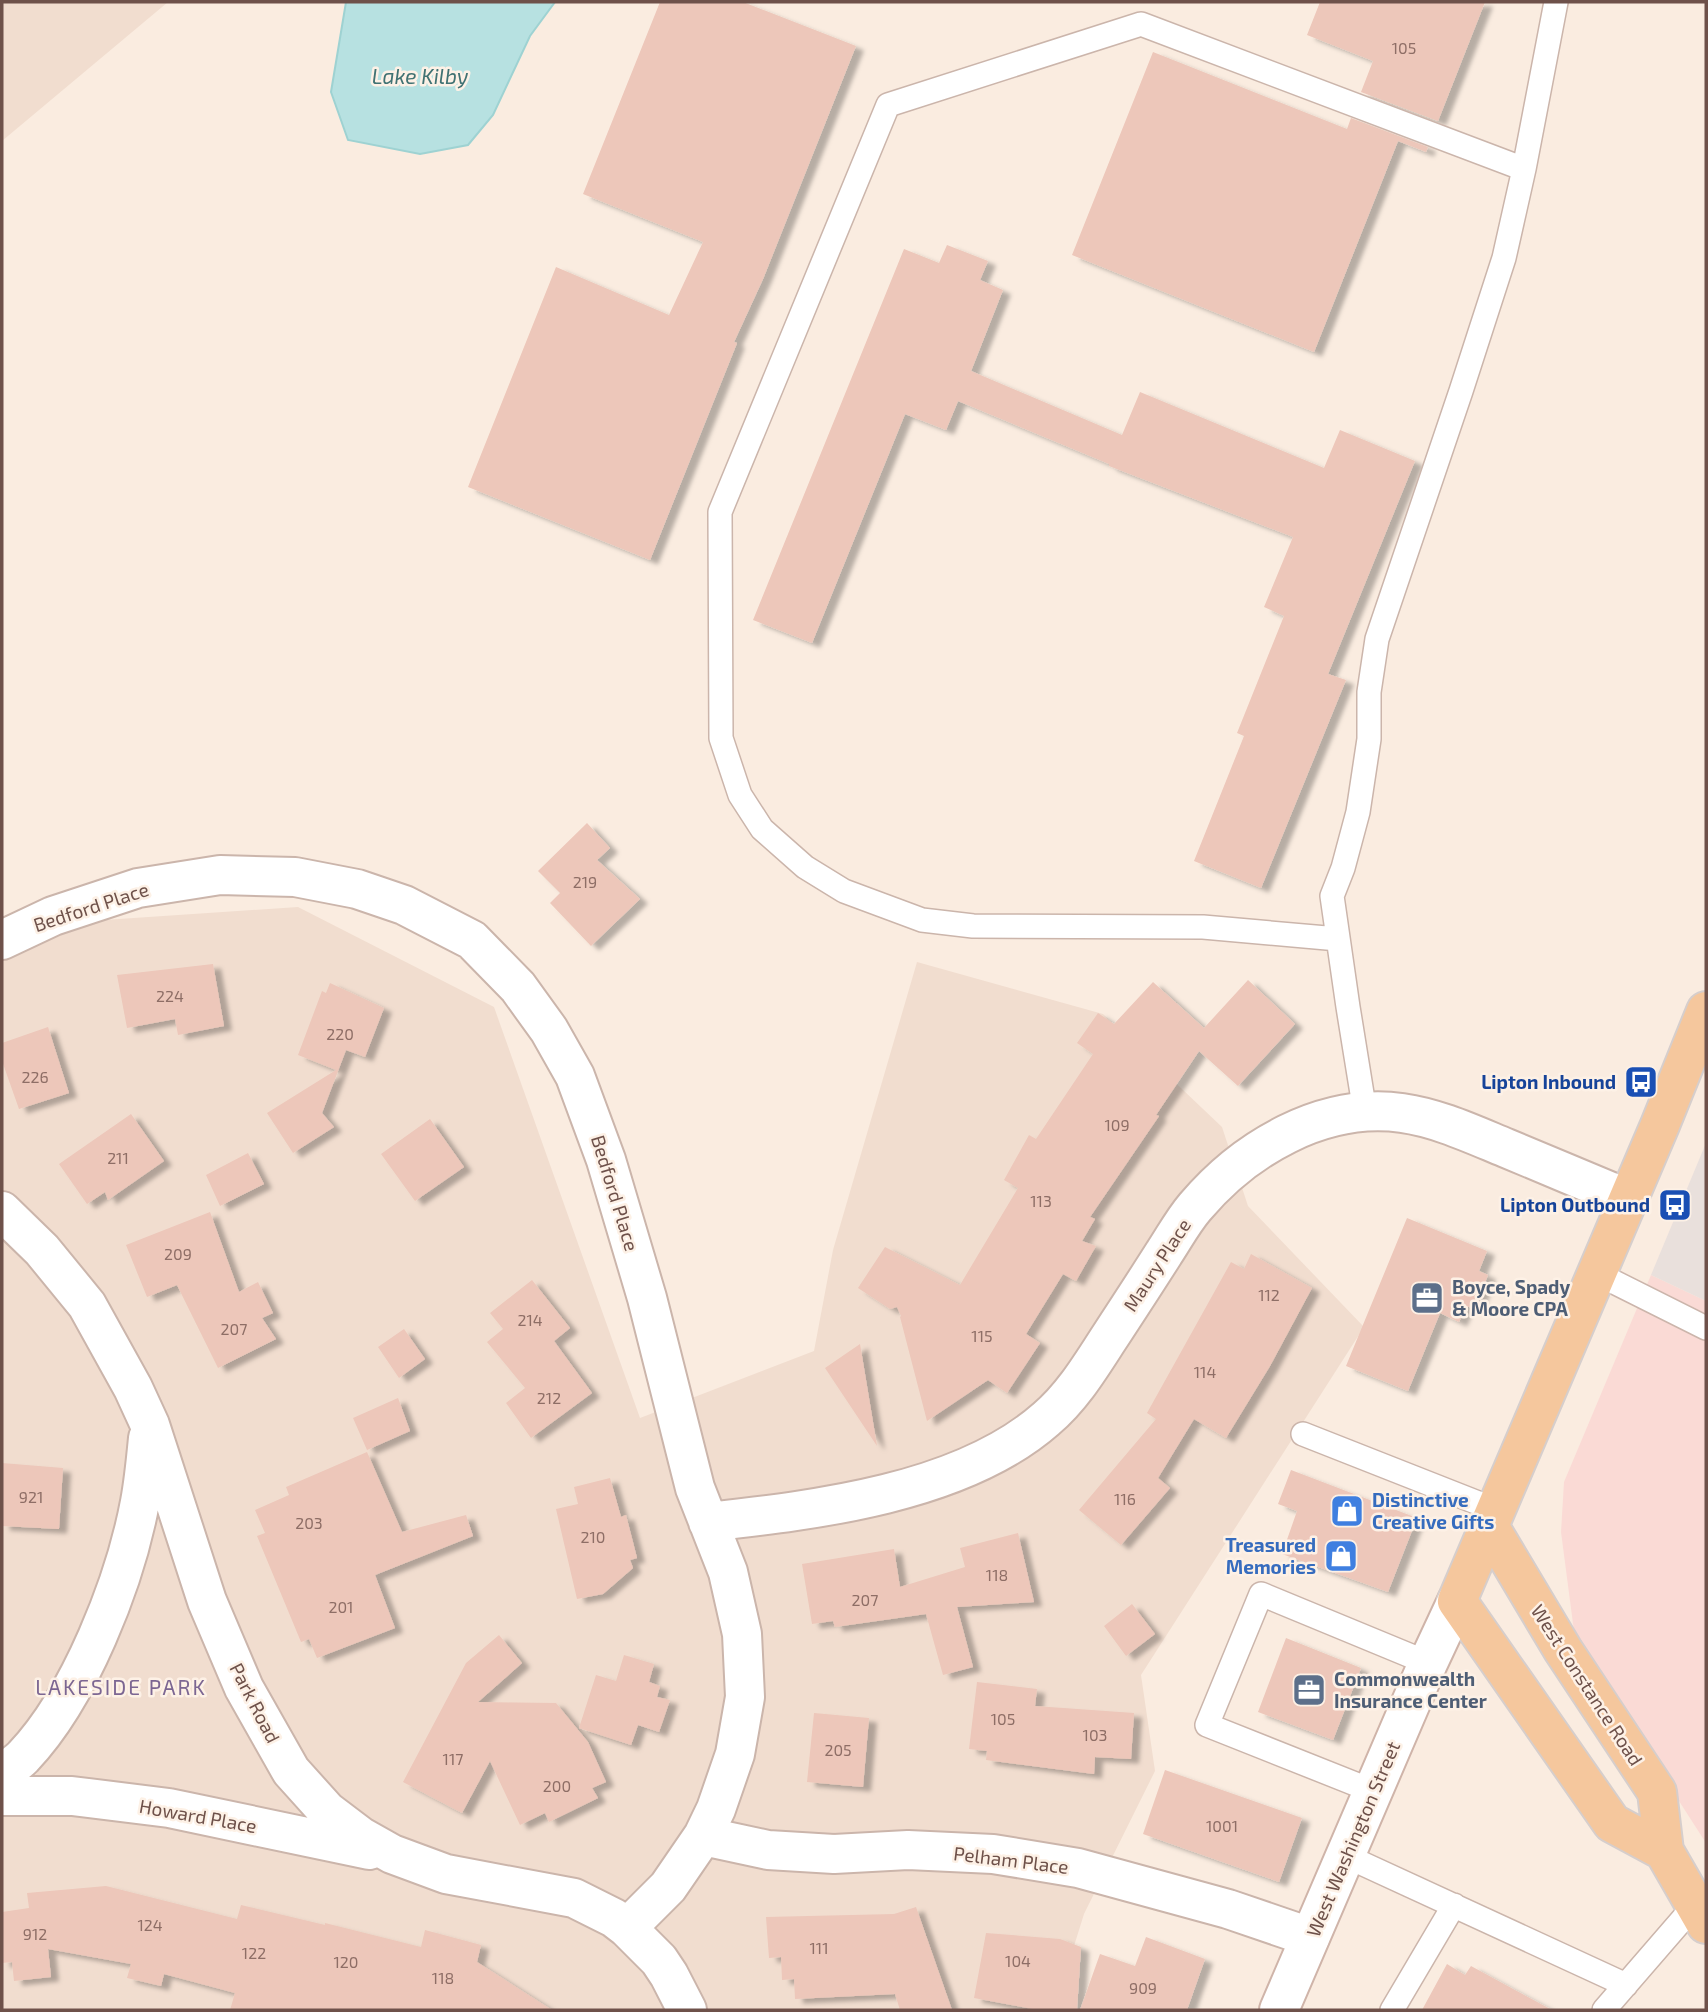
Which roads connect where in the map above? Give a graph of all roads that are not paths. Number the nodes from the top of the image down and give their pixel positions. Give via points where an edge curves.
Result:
1 (1556, 2) edge
2 (1524, 169) junction
3 (1338, 939) junction
4 (2, 940) edge
5 (1706, 1011) edge
6 (1365, 1112) junction
7 (1628, 1199) junction
8 (2, 1211) edge
9 (1596, 1273) junction
10 (1706, 1328) edge
11 (150, 1425) junction
12 (1303, 1434) dead end
13 (1492, 1518) junction
14 (708, 1522) junction
15 (1457, 1601) junction
16 (1428, 1663) junction
17 (2, 1774) edge
18 (1373, 1791) junction
19 (2, 1796) edge
20 (703, 1836) junction
21 (1664, 1851) junction
22 (392, 1854) junction
23 (1346, 1856) junction
24 (1454, 1906) junction
25 (1700, 1915) edge
26 (626, 1927) junction
27 (1310, 1937) junction
28 (1626, 1985) junction
29 (687, 2010) edge
30 (1279, 2010) edge
31 (1392, 2010) edge
32 (1604, 2010) edge

1 - 2 lane
2 - 3 lane via 1504,258 1377,639 1358,812 1332,895
2 - 3 lane via 1141,24 888,104 720,512 721,738 740,795 762,829 806,867 844,891 922,920 973,926 1203,926
3 - 6 lane
4 - 14 street, Bedford Place via 53,916 138,888 220,875 295,877 357,889 404,905 472,940 518,988 575,1076 606,1160
5 - 7 main road, West Washington Street
6 - 7 street, Maury Place via 1401,1113 1445,1123
6 - 14 street, Maury Place via 1320,1120 1273,1141 1229,1171 1193,1209 1081,1381 1048,1418 1015,1443 971,1466 897,1490 804,1511
7 - 9 main road, West Washington Street
8 - 11 street, Park Road via 42,1250 87,1306
9 - 10 lane
9 - 13 main road, West Washington Street
11 - 17 street via 141,1501 122,1575 93,1646 58,1711 22,1758
11 - 22 street, Park Road via 206,1601 244,1688 291,1771 327,1811
12 - 13 lane
13 - 15 main road, West Washington Street
13 - 21 main road, West Constance Road via 1563,1650 1657,1792
14 - 20 street, Bedford Place via 728,1572 742,1634 745,1697 735,1754
15 - 16 street, West Washington Street
15 - 21 main road via 1612,1823
16 - 18 street, West Washington Street
16 - 18 lane via 1261,1594 1208,1725
18 - 23 street, West Washington Street
19 - 22 street, Howard Place via 72,1796 169,1808
20 - 26 street, Bedford Place via 668,1887
20 - 27 street, Pelham Place via 768,1850 993,1854 1078,1868
21 - 25 main road, West Constance Road
22 - 26 street, Park Road via 446,1874 574,1898
23 - 24 lane
23 - 27 street, West Washington Street
24 - 28 lane
24 - 31 lane
25 - 28 lane
26 - 29 street, Park Road via 659,1960
27 - 30 street, West Washington Street
28 - 32 lane

